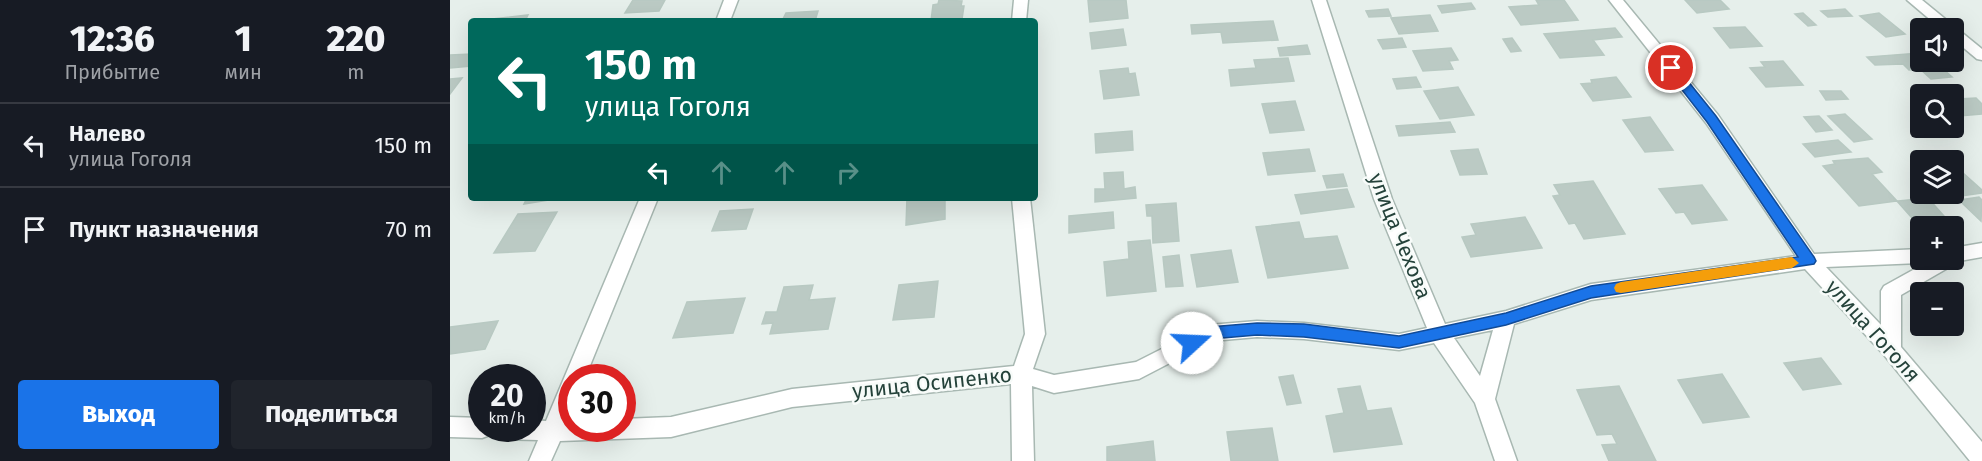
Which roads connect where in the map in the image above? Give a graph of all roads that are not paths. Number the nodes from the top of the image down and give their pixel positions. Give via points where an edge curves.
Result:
1 (731, 0) edge
2 (1021, 0) edge
3 (1319, 0) edge
4 (1616, 0) edge
5 (1914, 0) edge
6 (724, 18) edge
7 (1019, 18) edge
8 (1936, 18) edge
9 (1964, 41) edge
10 (1982, 56) edge
11 (648, 201) edge
12 (1021, 201) edge
13 (1982, 250) edge
14 (1964, 253) edge
15 (1910, 256) edge
16 (1809, 261) junction
17 (1928, 270) edge
18 (1506, 319) junction
19 (1439, 333) junction
20 (1891, 349) junction
21 (581, 364) edge
22 (1021, 374) junction
23 (1484, 399) junction
24 (558, 419) edge
25 (450, 426) edge
26 (468, 427) edge
27 (546, 431) edge
28 (553, 431) junction
29 (1982, 459) edge
30 (540, 461) edge
31 (1023, 461) edge
32 (1506, 461) edge

1 - 6 street
2 - 7 street
3 - 19 street, улица Чехова via 1383,200
4 - 16 street, улица Гоголя via 1712,119
5 - 8 street
9 - 10 street
11 - 21 street
12 - 22 street via 1035,334
13 - 14 street
15 - 16 street, улица Осипенко
16 - 18 street, улица Осипенко via 1591,292
16 - 20 street, улица Гоголя
17 - 20 street via 1891,291
18 - 19 street, улица Осипенко
18 - 23 street
19 - 22 street, улица Осипенко via 1399,342 1304,331 1209,333 1139,370 1054,384
19 - 23 street, улица Чехова
20 - 29 street, улица Гоголя
22 - 28 street, улица Осипенко via 792,398 671,427
22 - 31 street
23 - 32 street, улица Чехова
24 - 28 street
25 - 26 street
27 - 28 street, улица Осипенко
28 - 30 street

